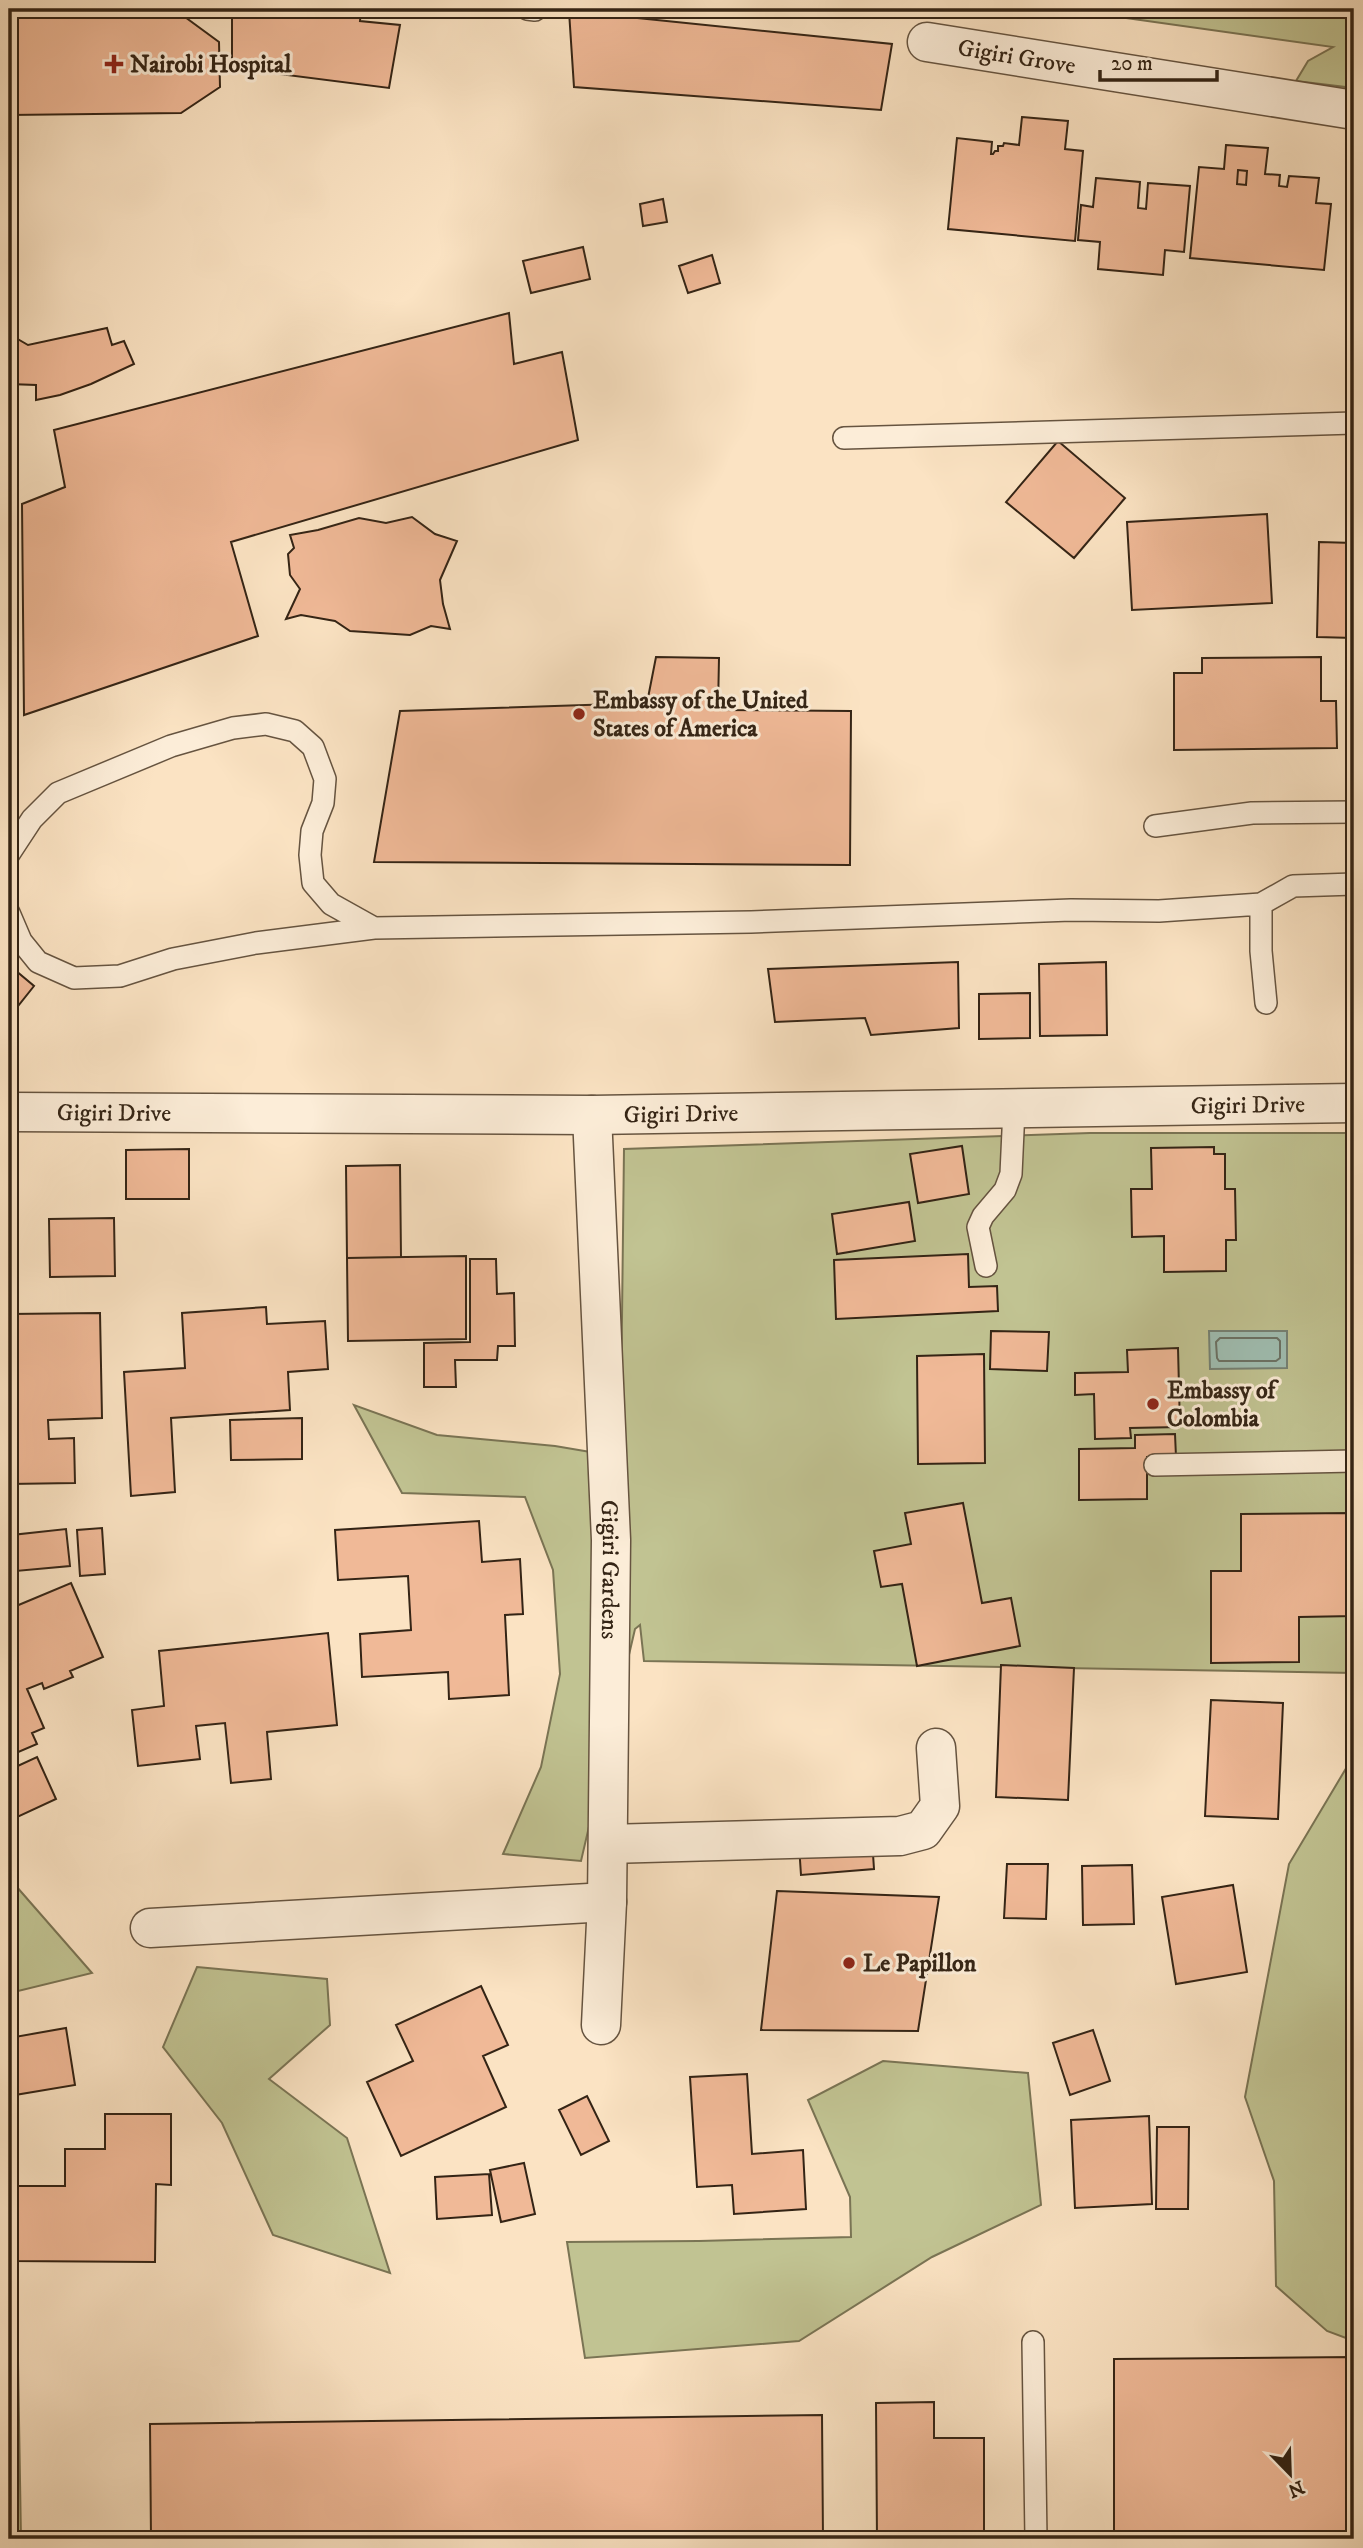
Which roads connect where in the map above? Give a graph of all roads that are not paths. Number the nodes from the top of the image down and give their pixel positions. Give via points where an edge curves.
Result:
1 (927, 42) dead end
2 (1354, 110) edge
3 (1354, 423) edge
4 (844, 438) dead end
5 (1354, 812) edge
6 (1155, 826) dead end
7 (9, 854) edge
8 (1354, 884) edge
9 (1261, 904) junction
10 (9, 913) edge
11 (374, 928) junction
12 (1266, 1003) dead end
13 (1354, 1103) edge
14 (1014, 1109) junction
15 (9, 1112) edge
16 (592, 1115) junction
17 (986, 1266) dead end
18 (1354, 1461) edge
19 (1156, 1465) dead end
20 (936, 1748) dead end
21 (608, 1844) junction
22 (607, 1902) junction
23 (149, 1928) dead end
24 (601, 2025) dead end
25 (1033, 2343) dead end
26 (1037, 2539) edge

1 - 2 street, Gigiri Grove
3 - 4 lane
5 - 6 lane via 1252,813
7 - 11 lane via 32,819 58,793 171,746 233,728 266,724 295,731 313,747 325,779 323,803 312,831 313,883 331,904
8 - 9 lane via 1293,886
9 - 11 lane via 1159,911
9 - 12 lane
10 - 11 lane via 21,941 38,962 74,978 120,976 173,959 256,943
13 - 14 street, Gigiri Drive
14 - 16 street, Gigiri Drive
14 - 17 lane via 1011,1174 978,1227
15 - 16 street, Gigiri Drive
16 - 21 street, Gigiri Gardens via 611,1540
18 - 19 lane
20 - 21 street via 940,1806 923,1830 900,1836
21 - 22 street, Gigiri Gardens
22 - 23 street
22 - 24 street, Gigiri Gardens
25 - 26 lane

